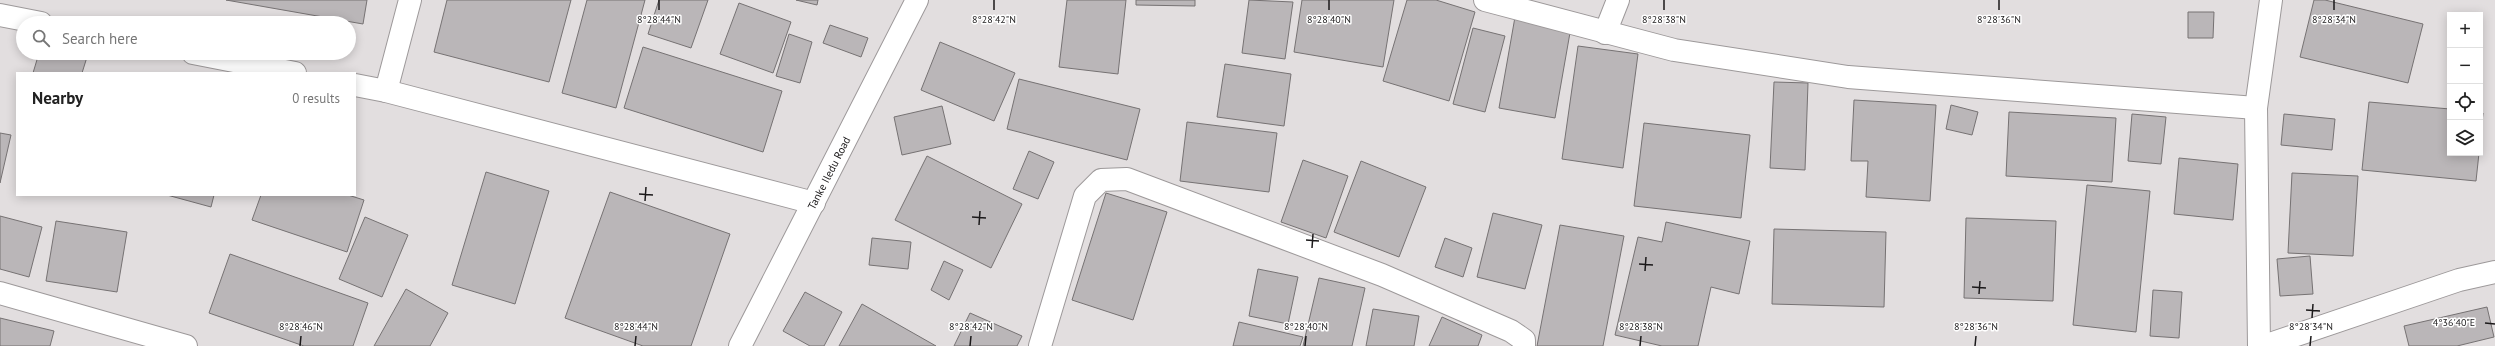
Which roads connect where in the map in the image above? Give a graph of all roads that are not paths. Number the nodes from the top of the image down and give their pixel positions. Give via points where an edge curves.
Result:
1 (410, 0) edge
2 (917, 0) edge
3 (1485, 0) edge
4 (1618, 0) edge
5 (2271, 0) edge
6 (0, 15) edge
7 (16, 18) edge
8 (1606, 33) junction
9 (229, 60) edge
10 (290, 72) edge
11 (356, 85) edge
12 (386, 91) junction
13 (2256, 108) junction
14 (814, 203) junction
15 (2495, 272) edge
16 (0, 293) edge
17 (133, 338) edge
18 (186, 346) edge
19 (740, 346) edge
20 (1040, 346) edge
21 (1524, 346) edge
22 (2260, 346) edge
23 (2264, 346) edge

1 - 12 street
2 - 14 street, Tanke Iledu Road
3 - 8 street
4 - 8 street
5 - 13 street
6 - 7 street
8 - 13 street via 1674,50 1848,77
9 - 10 street
11 - 12 street
12 - 14 street
13 - 22 street
14 - 19 street, Tanke Iledu Road
15 - 23 street via 2459,280
16 - 17 street
17 - 18 street
20 - 21 street via 1084,196 1101,180 1127,179 1382,275 1511,331 1524,340

